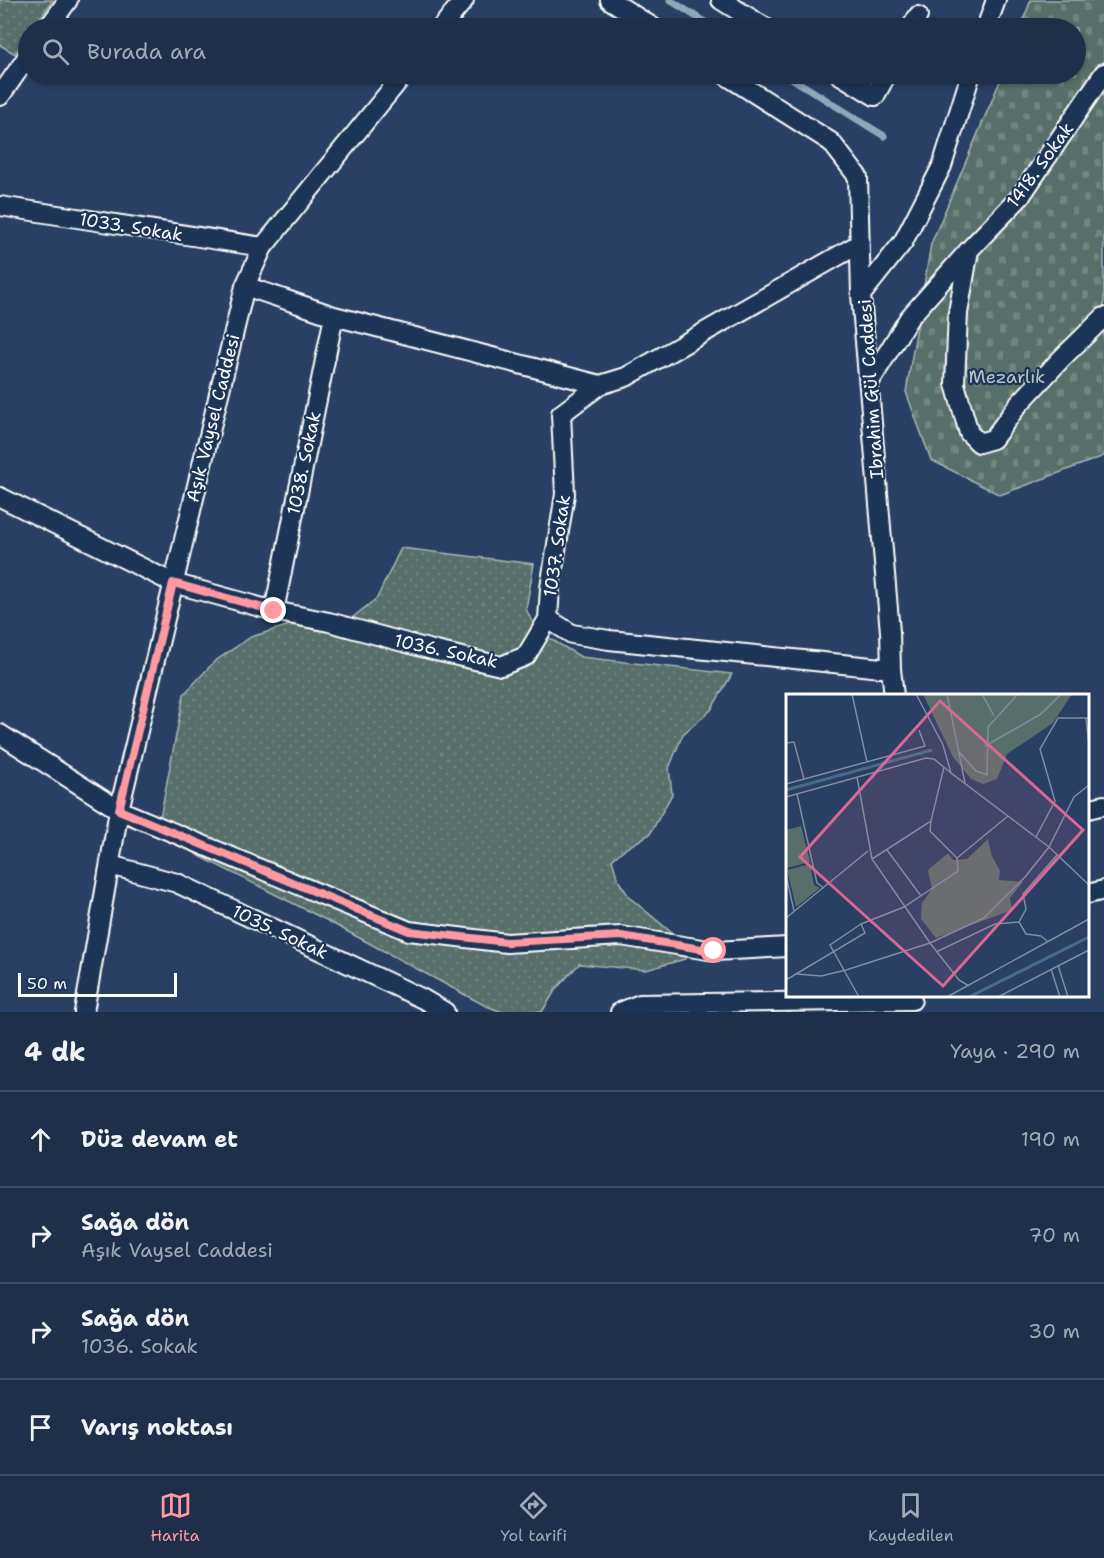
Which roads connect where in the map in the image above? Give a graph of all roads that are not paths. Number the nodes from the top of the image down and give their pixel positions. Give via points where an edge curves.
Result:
1 (68, 0) edge
2 (464, 0) edge
3 (609, 0) edge
4 (722, 0) edge
5 (996, 0) edge
6 (55, 18) edge
7 (449, 18) edge
8 (638, 18) edge
9 (750, 18) edge
10 (990, 18) edge
11 (18, 70) edge
12 (1104, 73) edge
13 (396, 84) edge
14 (740, 84) edge
15 (855, 84) edge
16 (882, 84) edge
17 (968, 84) edge
18 (0, 96) edge
19 (0, 206) edge
20 (859, 244) junction
21 (262, 247) junction
22 (969, 250) junction
23 (245, 286) junction
24 (861, 295) junction
25 (334, 316) junction
26 (1104, 317) edge
27 (1097, 334) edge
28 (869, 383) junction
29 (600, 384) junction
30 (0, 497) edge
31 (173, 583) junction
32 (274, 611) junction
33 (548, 619) junction
34 (891, 669) junction
35 (894, 694) edge
36 (0, 734) edge
37 (1104, 805) edge
38 (1089, 809) edge
39 (119, 810) junction
40 (110, 865) junction
41 (1104, 890) edge
42 (1089, 894) edge
43 (786, 946) edge
44 (912, 1002) edge
45 (84, 1012) edge
46 (445, 1012) edge
47 (620, 1012) edge

1 - 6 street
2 - 7 street
3 - 8 street
4 - 9 street
5 - 10 street
11 - 18 street
12 - 22 street, 1418. Sokak via 1020,197
13 - 21 street, Aşık Vaysel Caddesi
14 - 20 street via 831,142 858,177
15 - 16 street via 875,96
17 - 24 street, Ibrahim Gül Caddesi via 942,166 903,242
19 - 21 street, 1033. Sokak
20 - 24 street
20 - 29 street via 626,377
21 - 23 street, Aşık Vaysel Caddesi
22 - 27 street via 958,313 955,384 969,433 979,443 993,439 1018,405
22 - 28 street, 1418. Sokak via 909,318
23 - 25 street
23 - 31 street, Aşık Vaysel Caddesi
24 - 28 street, Ibrahim Gül Caddesi
25 - 29 street
25 - 32 street, 1038. Sokak
26 - 27 street
28 - 34 street, Ibrahim Gül Caddesi
29 - 33 street, 1037. Sokak via 561,414 565,494
30 - 31 street, 1036. Sokak
31 - 32 street, 1036. Sokak
31 - 39 street, Aşık Vaysel Caddesi
32 - 33 street, 1036. Sokak via 501,666 526,656
33 - 34 street via 572,634 609,640
34 - 35 street, Ibrahim Gül Caddesi
36 - 39 street
37 - 38 street
39 - 40 street, Aşık Vaysel Caddesi
39 - 43 street via 409,931 507,942 621,936 714,951
40 - 45 street, Aşık Vaysel Caddesi
40 - 46 street, 1035. Sokak via 177,883
41 - 42 street
44 - 47 street via 640,1004

